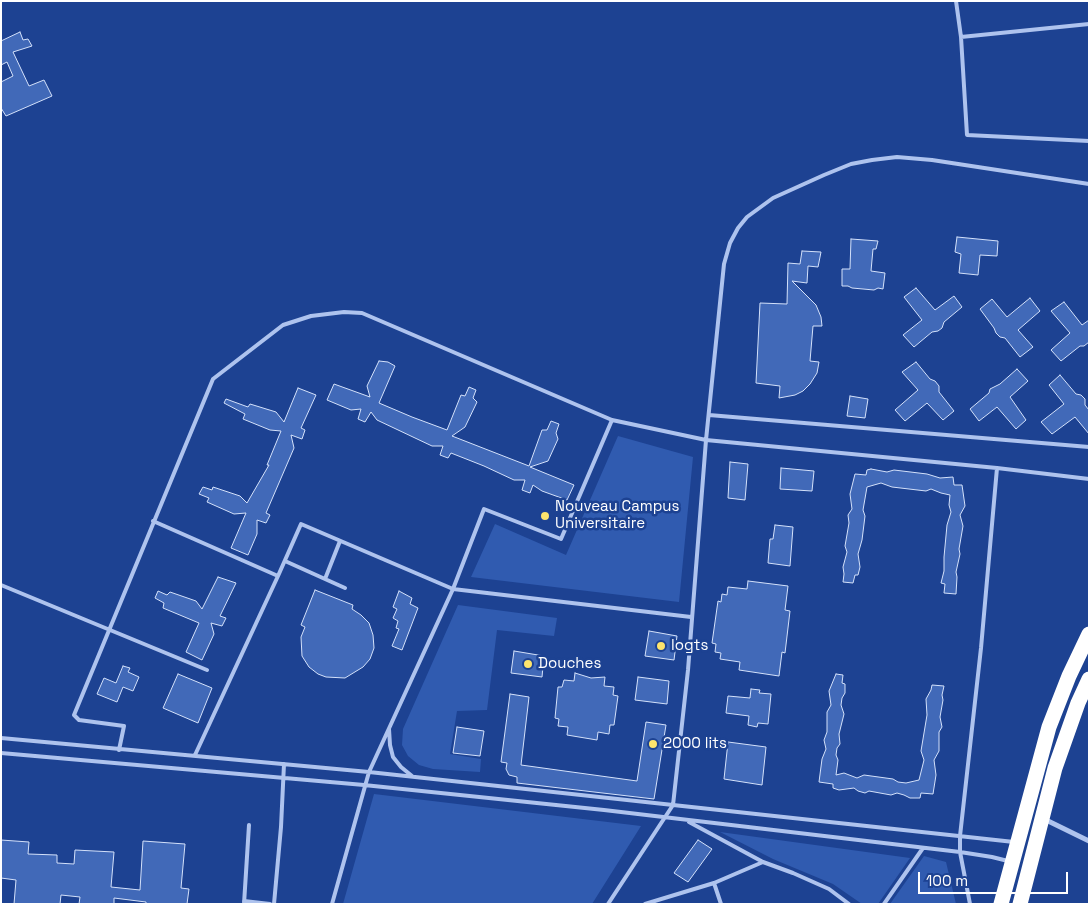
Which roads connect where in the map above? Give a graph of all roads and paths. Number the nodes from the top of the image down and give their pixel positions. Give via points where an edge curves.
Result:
1 (956, 1) edge
2 (1089, 24) edge
3 (961, 37) junction
4 (1089, 141) edge
5 (1089, 184) edge
6 (709, 415) junction
7 (612, 420) junction
8 (706, 440) junction
9 (1089, 447) edge
10 (997, 468) junction
11 (1089, 479) edge
12 (153, 521) junction
13 (340, 541) junction
14 (284, 561) junction
15 (278, 576) junction
16 (324, 579) junction
17 (1, 585) edge
18 (345, 588) dead end
19 (453, 589) junction
20 (691, 617) junction
21 (109, 629) junction
22 (1089, 634) edge
23 (207, 670) dead end
24 (1089, 679) edge
25 (389, 728) junction
26 (1, 738) edge
27 (119, 750) junction
28 (1, 753) edge
29 (195, 755) junction
30 (284, 764) junction
31 (369, 772) junction
32 (412, 776) junction
33 (282, 778) junction
34 (364, 785) junction
35 (673, 805) junction
36 (1042, 817) junction
37 (665, 818) junction
38 (688, 821) junction
39 (250, 825) dead end
40 (960, 836) junction
41 (1089, 841) edge
42 (1018, 842) junction
43 (923, 848) junction
44 (960, 852) junction
45 (763, 862) junction
46 (1013, 863) junction
47 (714, 883) junction
48 (244, 902) edge
49 (270, 904) edge
50 (274, 904) edge
51 (332, 904) edge
52 (608, 904) edge
53 (645, 904) edge
54 (721, 904) edge
55 (849, 904) edge
56 (884, 904) edge
57 (970, 904) edge
58 (1001, 904) edge
59 (1020, 904) edge

1 - 3 lane
2 - 3 lane
3 - 4 lane via 967,135
5 - 6 lane via 897,157 851,164 773,198 747,217 730,242 724,264
6 - 8 lane
6 - 9 lane
7 - 8 lane
7 - 12 lane via 362,313 311,316 283,325 213,379
7 - 19 lane via 561,540 484,510
8 - 10 lane
8 - 20 lane
10 - 11 lane
10 - 40 lane via 982,648
12 - 15 lane
12 - 21 lane
13 - 14 lane via 301,524
13 - 16 lane
13 - 19 lane
14 - 15 lane
14 - 16 lane
15 - 29 lane
16 - 18 lane
17 - 21 lane
19 - 20 lane
19 - 25 lane
20 - 35 lane
21 - 23 lane
21 - 27 lane via 74,715 79,720 124,726
22 - 42 highway via 1049,727
24 - 36 highway via 1055,768
25 - 31 lane
25 - 32 lane via 393,758
26 - 27 lane
27 - 29 lane
28 - 33 lane
29 - 30 lane
30 - 31 lane
30 - 33 lane
31 - 32 lane
31 - 34 lane
32 - 35 lane
33 - 34 lane
33 - 50 lane
34 - 37 lane
34 - 51 lane
35 - 37 lane
35 - 40 lane
36 - 41 street
36 - 59 highway
37 - 38 lane
37 - 52 lane
38 - 43 lane
38 - 45 lane
39 - 48 lane
40 - 42 lane
40 - 44 lane
42 - 46 highway
43 - 44 lane
43 - 56 lane
44 - 46 lane
44 - 57 lane
45 - 47 lane
45 - 55 lane via 829,889
46 - 58 highway
47 - 53 lane
47 - 54 lane
48 - 49 lane

